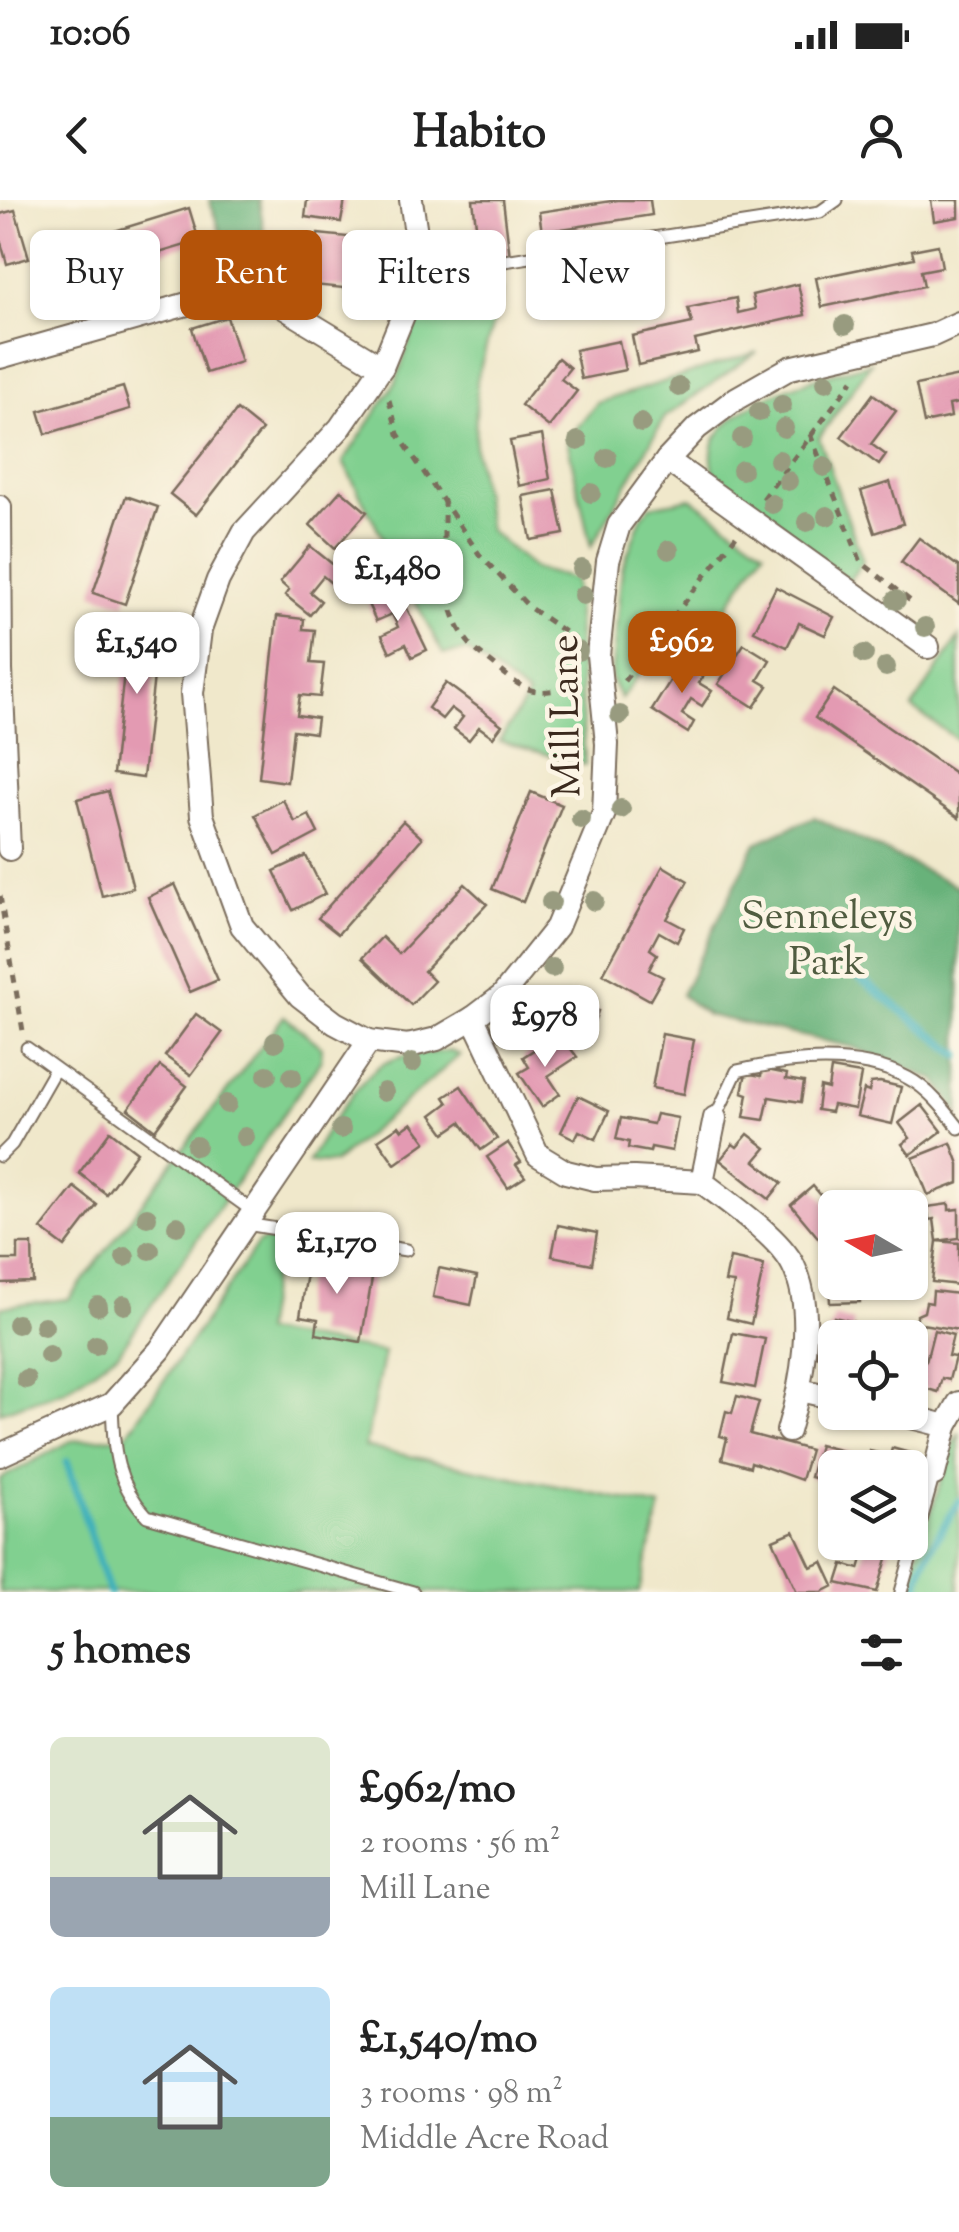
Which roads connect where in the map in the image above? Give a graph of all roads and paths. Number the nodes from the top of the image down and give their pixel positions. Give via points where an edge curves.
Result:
1 (411, 200) edge
2 (837, 200) edge
3 (416, 230) edge
4 (506, 261) edge
5 (401, 320) edge
6 (959, 323) edge
7 (875, 349) junction
8 (0, 357) edge
9 (382, 367) junction
10 (810, 434) junction
11 (667, 460) junction
12 (444, 499) junction
13 (0, 507) edge
14 (749, 518) junction
15 (920, 609) dead end
16 (928, 647) dead end
17 (598, 655) junction
18 (598, 680) junction
19 (603, 707) junction
20 (9, 849) dead end
21 (0, 896) edge
22 (473, 1018) junction
23 (369, 1041) junction
24 (27, 1048) joint
25 (55, 1068) junction
26 (715, 1118) joint
27 (959, 1128) edge
28 (0, 1156) edge
29 (702, 1182) junction
30 (250, 1218) junction
31 (406, 1250) dead end
32 (800, 1390) junction
33 (818, 1394) edge
34 (959, 1403) edge
35 (112, 1404) junction
36 (928, 1421) edge
37 (946, 1426) junction
38 (788, 1431) dead end
39 (0, 1455) edge
40 (934, 1474) joint
41 (413, 1592) edge
42 (901, 1592) edge

1 - 3 street
2 - 4 lane via 820,212
5 - 9 street
6 - 7 street, Mill Lane
7 - 10 path
7 - 11 street, Mill Lane via 790,368 737,398
8 - 9 street via 243,291 264,296
9 - 12 path via 398,434
9 - 23 street via 340,428 244,532 200,630 192,692 202,816 242,926 300,996
10 - 14 path
10 - 15 path via 861,562
11 - 14 street
11 - 17 street, Mill Lane via 619,525 603,589
12 - 17 path via 479,554 530,608
12 - 18 path via 446,578 454,618 470,644 522,688 544,694
13 - 20 street
14 - 16 street
14 - 19 path
17 - 18 street, Mill Lane
18 - 19 street, Mill Lane
19 - 22 street, Mill Lane via 604,813 572,894 557,927 502,996
21 - 24 path
22 - 23 street, Mill Lane via 437,1039 408,1046
22 - 29 street via 538,1155 595,1179
23 - 30 street
24 - 25 lane
25 - 28 lane
25 - 30 lane
26 - 27 lane via 737,1071 778,1062 863,1063 910,1078
26 - 29 street
29 - 32 street via 793,1263 805,1304
30 - 31 lane
30 - 35 street via 160,1350
32 - 33 street
32 - 38 street
34 - 37 street
35 - 39 street
35 - 41 lane via 122,1483 148,1516
36 - 37 street
37 - 40 street
40 - 42 lane

